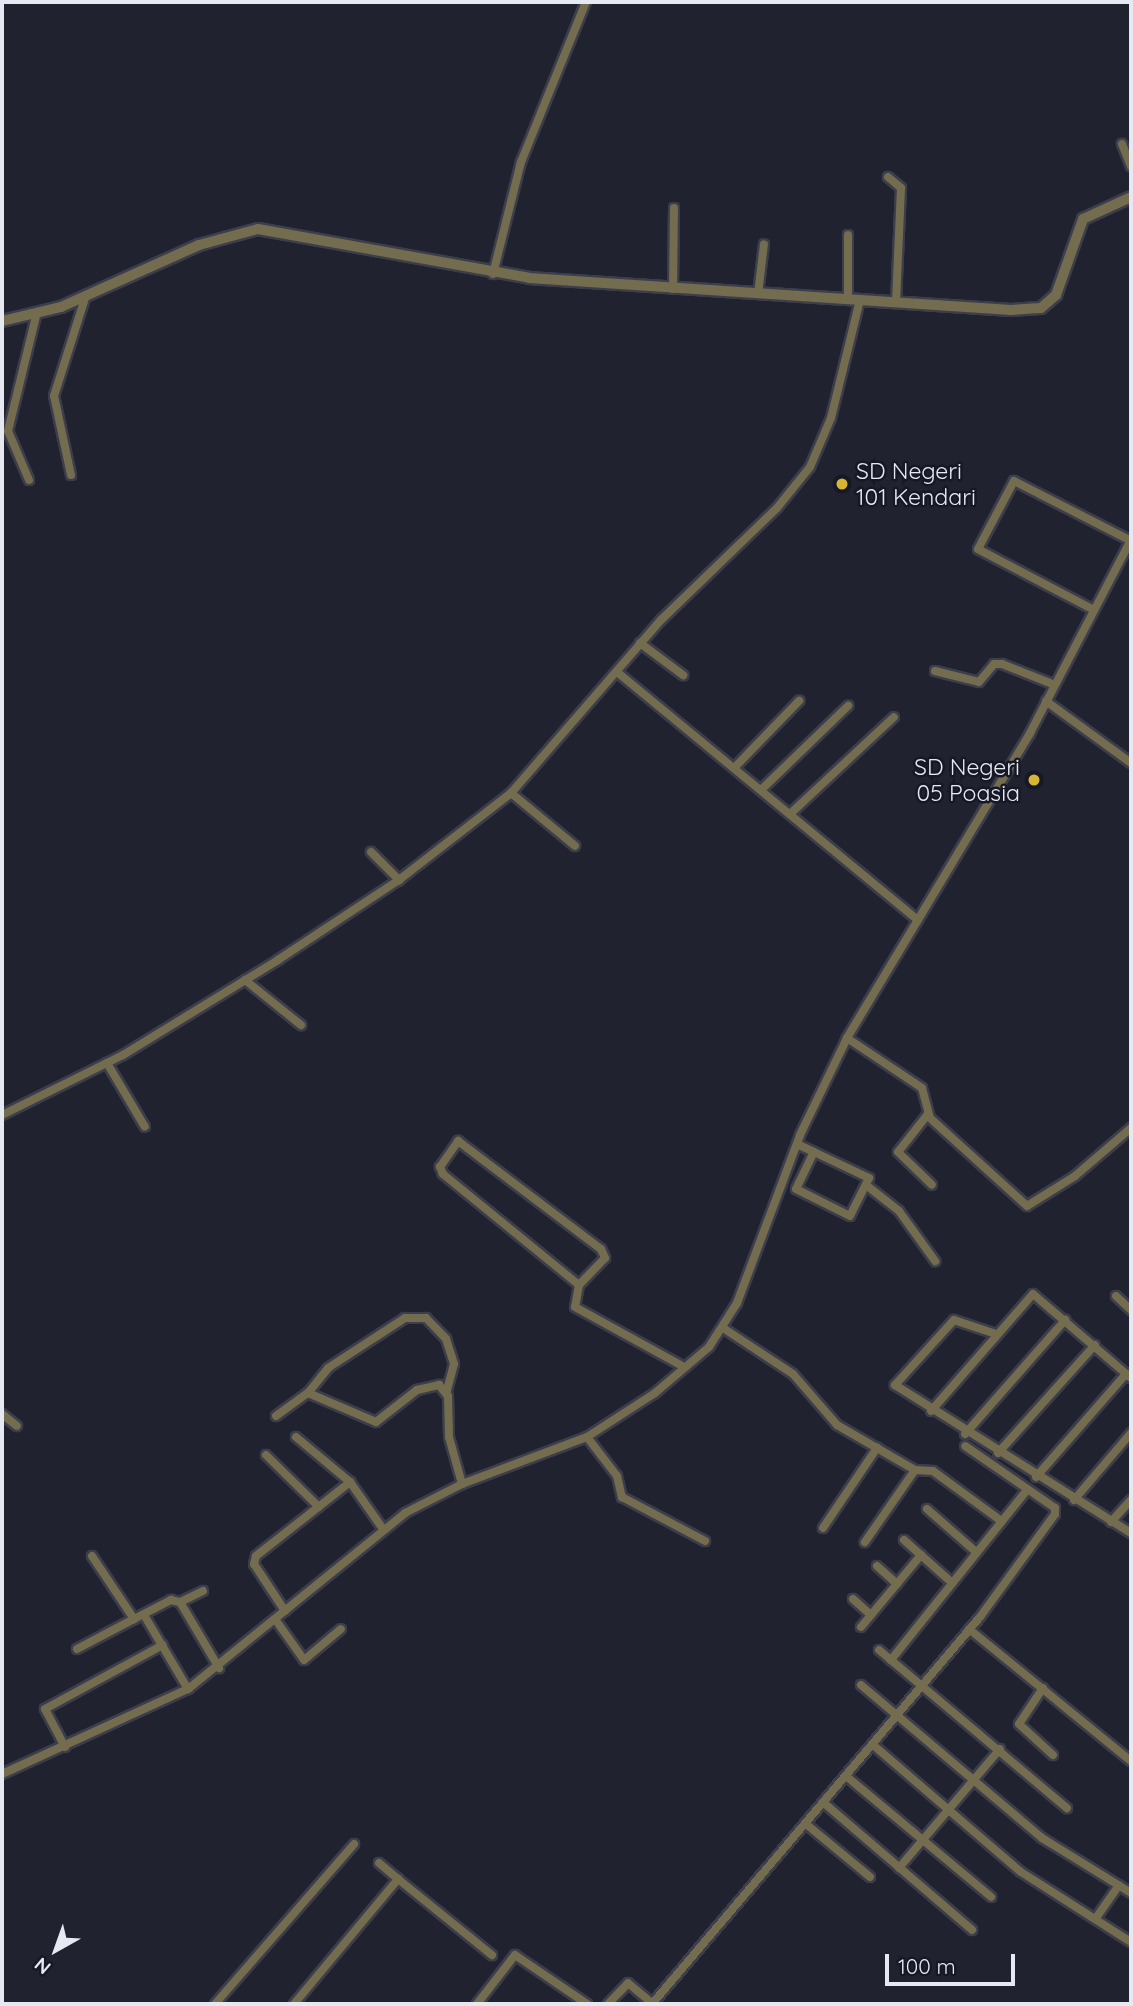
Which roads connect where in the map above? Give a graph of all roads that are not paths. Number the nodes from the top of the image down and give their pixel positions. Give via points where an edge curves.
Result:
1 (586, 2) edge
2 (1122, 144) dead end
3 (1131, 166) edge
4 (888, 177) dead end
5 (1131, 197) edge
6 (674, 208) dead end
7 (848, 235) dead end
8 (764, 244) dead end
9 (493, 274) junction
10 (673, 289) junction
11 (758, 294) junction
12 (85, 298) junction
13 (848, 300) junction
14 (860, 300) junction
15 (896, 302) junction
16 (36, 316) junction
17 (2, 321) edge
18 (72, 475) dead end
19 (29, 480) dead end
20 (1131, 540) edge
21 (1094, 610) junction
22 (640, 643) junction
23 (935, 671) dead end
24 (617, 672) junction
25 (683, 675) dead end
26 (1055, 685) junction
27 (799, 701) dead end
28 (1046, 701) junction
29 (848, 706) dead end
30 (894, 718) dead end
31 (1131, 763) edge
32 (736, 766) junction
33 (762, 789) junction
34 (510, 793) junction
35 (790, 814) junction
36 (575, 846) dead end
37 (371, 852) dead end
38 (399, 880) junction
39 (918, 920) junction
40 (245, 980) junction
41 (301, 1025) dead end
42 (847, 1038) junction
43 (107, 1063) junction
44 (928, 1114) junction
45 (2, 1115) edge
46 (145, 1127) dead end
47 (1131, 1128) edge
48 (797, 1144) junction
49 (814, 1152) junction
50 (866, 1185) junction
51 (932, 1185) dead end
52 (935, 1261) dead end
53 (579, 1285) junction
54 (1116, 1296) dead end
55 (1131, 1310) edge
56 (1065, 1320) junction
57 (723, 1328) junction
58 (996, 1334) junction
59 (1095, 1345) junction
60 (684, 1367) junction
61 (1129, 1376) edge
62 (447, 1391) junction
63 (308, 1393) junction
64 (931, 1410) junction
65 (2, 1414) edge
66 (276, 1416) dead end
67 (17, 1426) dead end
68 (1131, 1433) edge
69 (965, 1434) junction
70 (296, 1437) dead end
71 (587, 1437) junction
72 (965, 1446) dead end
73 (877, 1448) junction
74 (998, 1453) junction
75 (266, 1455) dead end
76 (915, 1470) junction
77 (1036, 1477) junction
78 (350, 1482) junction
79 (462, 1484) junction
80 (1027, 1490) junction
81 (1074, 1500) junction
82 (1131, 1500) edge
83 (320, 1507) junction
84 (927, 1509) dead end
85 (1000, 1520) junction
86 (1111, 1522) junction
87 (823, 1528) dead end
88 (383, 1530) junction
89 (1131, 1533) edge
90 (904, 1540) dead end
91 (705, 1541) dead end
92 (865, 1542) dead end
93 (975, 1551) junction
94 (920, 1555) junction
95 (92, 1556) dead end
96 (877, 1566) dead end
97 (950, 1581) junction
98 (897, 1584) junction
99 (203, 1591) dead end
100 (853, 1599) dead end
101 (180, 1602) junction
102 (285, 1611) junction
103 (144, 1615) junction
104 (871, 1615) junction
105 (134, 1619) junction
106 (275, 1619) junction
107 (861, 1628) dead end
108 (341, 1629) dead end
109 (969, 1629) junction
110 (163, 1645) junction
111 (77, 1649) dead end
112 (879, 1650) dead end
113 (891, 1660) junction
114 (219, 1668) junction
115 (921, 1684) junction
116 (861, 1685) dead end
117 (1043, 1688) junction
118 (188, 1689) junction
119 (896, 1715) junction
120 (872, 1744) junction
121 (65, 1747) junction
122 (1000, 1749) junction
123 (1053, 1755) dead end
124 (1131, 1761) edge
125 (2, 1774) edge
126 (846, 1776) junction
127 (974, 1780) junction
128 (824, 1803) junction
129 (1067, 1808) dead end
130 (947, 1811) junction
131 (806, 1824) junction
132 (923, 1840) junction
133 (354, 1844) dead end
134 (379, 1863) dead end
135 (899, 1868) junction
136 (870, 1877) dead end
137 (398, 1879) junction
138 (1119, 1885) junction
139 (1131, 1894) edge
140 (991, 1897) dead end
141 (1096, 1918) junction
142 (972, 1930) dead end
143 (1131, 1942) edge
144 (492, 1955) dead end
145 (215, 2004) edge
146 (294, 2004) edge
147 (477, 2004) edge
148 (587, 2004) edge
149 (608, 2004) edge
150 (652, 2004) edge

1 - 9 street via 517,174
2 - 3 street
4 - 15 street via 901,188
5 - 15 street via 1083,219 1056,295 1041,308
6 - 10 street
7 - 13 street
8 - 11 street
9 - 10 street
9 - 12 street via 258,229 199,245
10 - 11 street
11 - 13 street
12 - 16 street
12 - 18 street via 54,396
13 - 14 street
14 - 15 street
14 - 22 street via 831,418 810,467 777,508
16 - 17 street
16 - 19 street via 8,431
20 - 21 street
20 - 21 street via 1014,481 978,549
21 - 26 street
22 - 24 street
22 - 25 street
23 - 26 street via 979,681 994,664 1002,664
24 - 32 street
24 - 34 street
26 - 28 street
27 - 32 street
28 - 31 street
28 - 39 street
29 - 33 street
30 - 35 street
32 - 33 street
33 - 35 street
34 - 36 street
34 - 38 street
35 - 39 street
37 - 38 street
38 - 40 street
39 - 42 street
40 - 41 street
40 - 43 street
42 - 44 street via 922,1088 929,1098
42 - 48 street
43 - 45 street
43 - 46 street
44 - 47 street via 1030,1207
44 - 51 street via 898,1152
48 - 49 street
48 - 57 street
49 - 50 street via 869,1178
49 - 50 street via 796,1189 850,1216
50 - 52 street via 899,1211
53 - 53 street via 605,1258 601,1249 457,1141 440,1167 443,1174
53 - 60 street via 575,1307
54 - 55 street
56 - 58 street via 1033,1294
56 - 59 street
56 - 69 street
57 - 60 street
57 - 73 street via 771,1356 836,1425
58 - 64 street
58 - 64 street via 954,1320 895,1385
59 - 61 street
59 - 74 street
60 - 71 street
61 - 77 street
62 - 63 street via 428,1384 376,1422
62 - 63 street via 454,1364 446,1339 426,1318 405,1318 328,1368
62 - 79 street via 449,1437
63 - 66 street
64 - 69 street
65 - 67 street
68 - 81 street
69 - 74 street
70 - 78 street
71 - 79 street
71 - 91 street via 617,1476 622,1497
72 - 80 street
73 - 76 street
73 - 87 street
74 - 77 street
75 - 83 street
76 - 85 street via 933,1471
76 - 92 street
77 - 81 street
78 - 83 street
78 - 88 street
79 - 88 street
80 - 85 street
80 - 109 street via 1055,1508 1055,1514
81 - 86 street
82 - 86 street
83 - 102 street via 253,1559
84 - 93 street
85 - 93 street
86 - 89 street
88 - 102 street
90 - 94 street
93 - 97 street
94 - 97 street
94 - 98 street
95 - 105 street
96 - 98 street
97 - 113 street
98 - 104 street
99 - 101 street
100 - 104 street
101 - 103 street via 171,1600
101 - 114 street
102 - 106 street
103 - 105 street
103 - 110 street
104 - 107 street
105 - 111 street
106 - 108 street via 304,1660
106 - 114 street
109 - 115 street
109 - 117 street
110 - 118 street
110 - 121 street via 45,1709
112 - 113 street
113 - 115 street
114 - 118 street
115 - 119 street
115 - 122 street
116 - 119 street
117 - 123 street via 1019,1724
117 - 124 street
118 - 121 street
119 - 120 street
119 - 127 street
120 - 126 street
120 - 130 street
121 - 125 street
122 - 127 street
122 - 129 street
126 - 128 street
126 - 132 street
127 - 130 street
127 - 138 street via 1050,1844
128 - 131 street
128 - 135 street
130 - 132 street
130 - 141 street via 1021,1872
131 - 136 street
131 - 150 street
132 - 135 street
132 - 140 street
133 - 145 street
134 - 137 street
135 - 142 street
137 - 144 street
137 - 146 street
138 - 139 street
138 - 141 street
141 - 143 street
147 - 148 street via 515,1955
149 - 150 street via 625,1983

